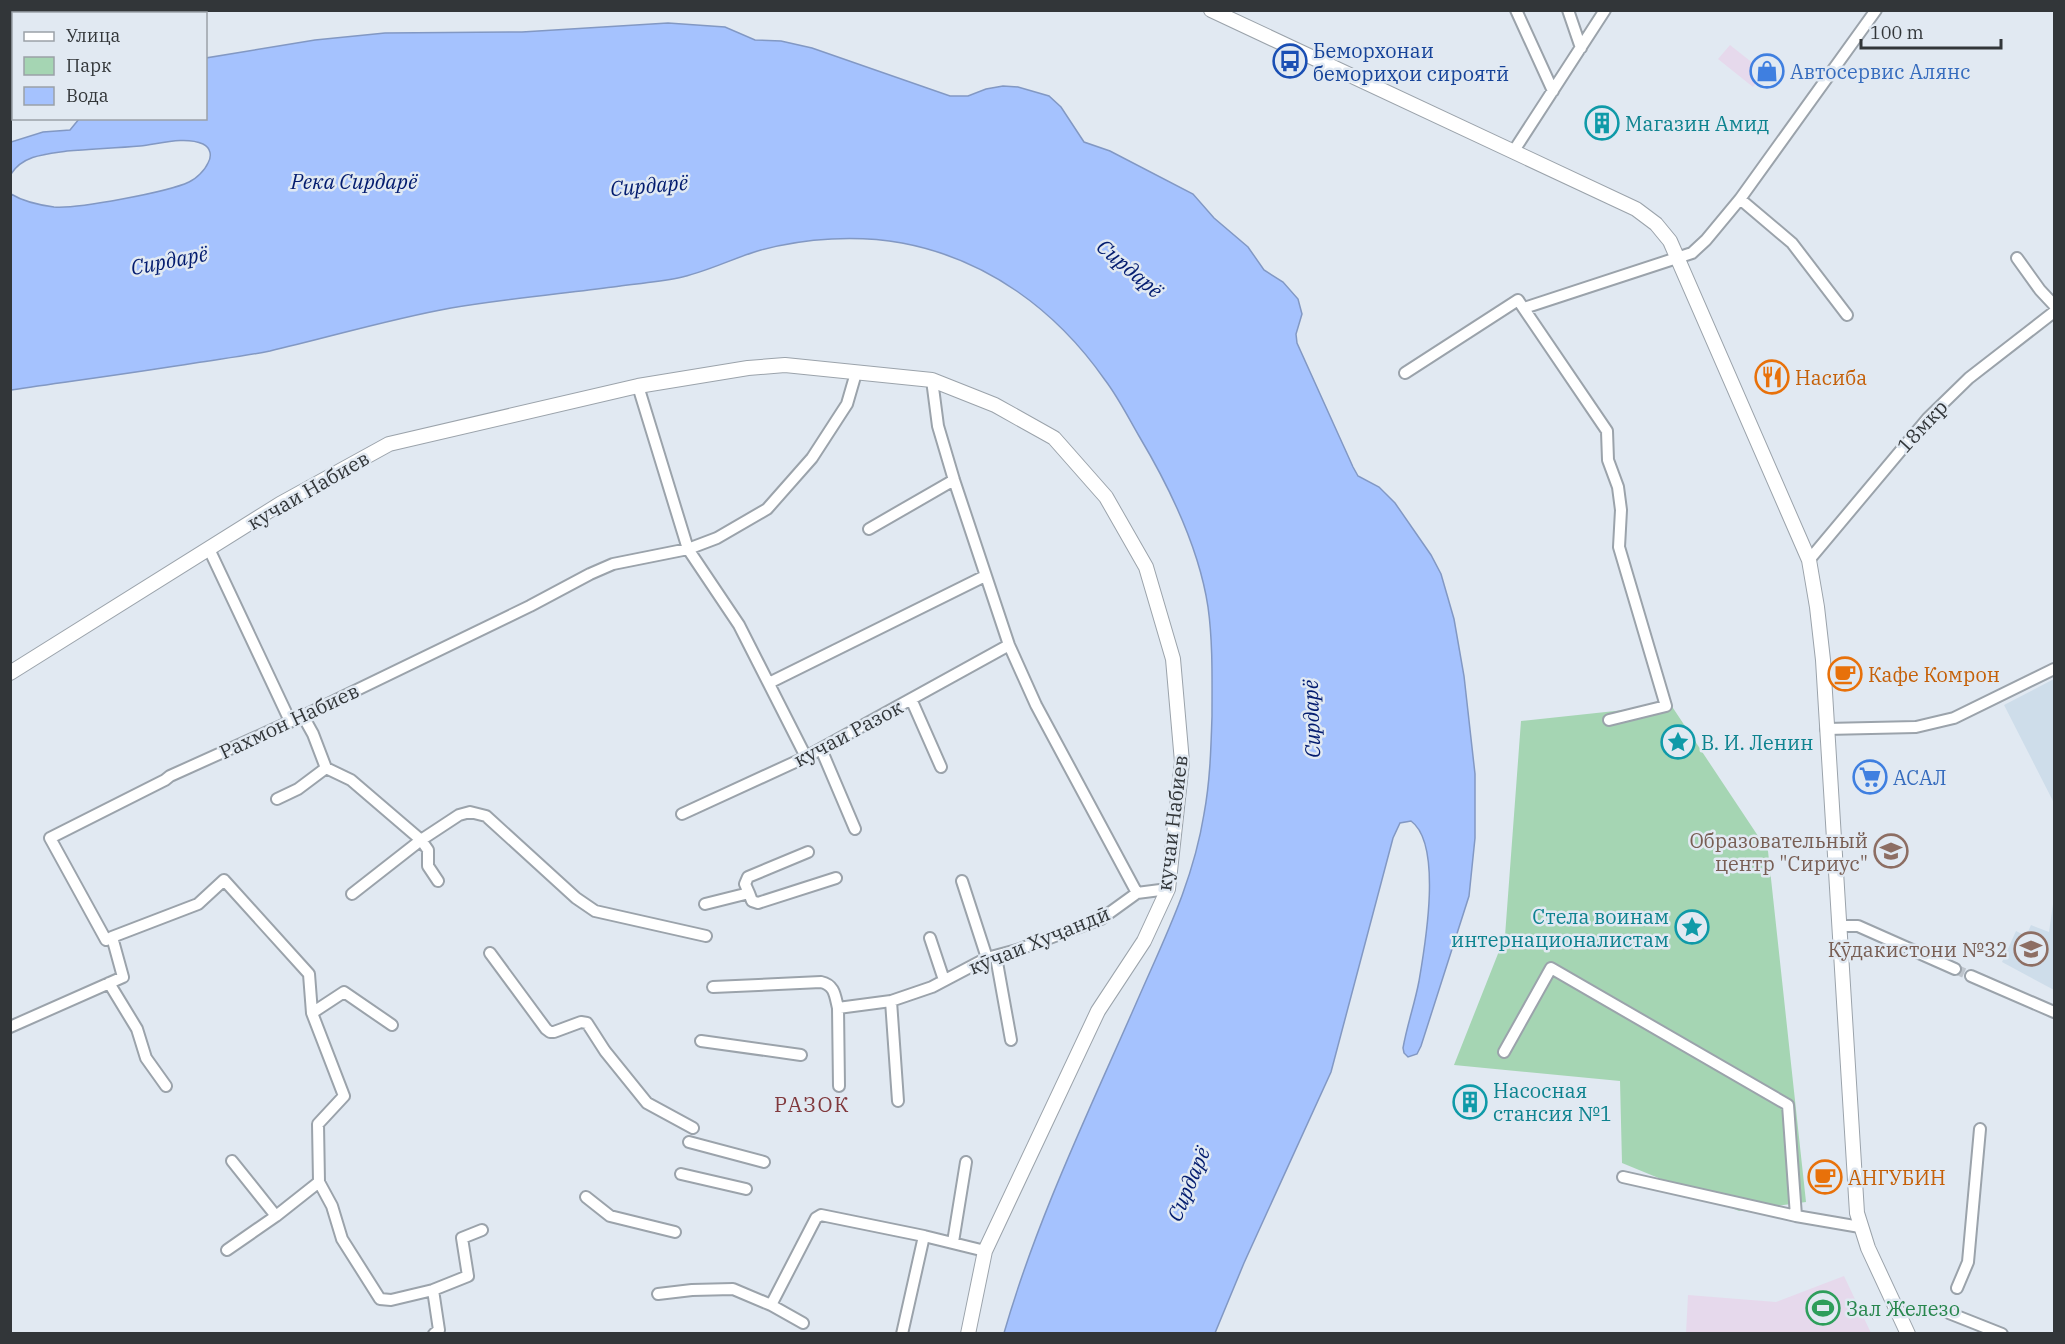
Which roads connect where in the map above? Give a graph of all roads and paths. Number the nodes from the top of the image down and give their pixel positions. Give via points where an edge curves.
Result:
1 (1211, 10) edge
2 (1516, 10) edge
3 (1568, 10) edge
4 (1605, 10) edge
5 (1876, 10) edge
6 (1581, 48) junction
7 (1553, 91) junction
8 (1513, 152) junction
9 (1740, 200) junction
10 (1678, 257) junction
11 (2017, 258) dead end
12 (2055, 305) edge
13 (1524, 308) junction
14 (2055, 312) edge
15 (1847, 315) dead end
16 (856, 373) junction
17 (1405, 373) dead end
18 (932, 380) junction
19 (638, 386) junction
20 (954, 480) junction
21 (869, 529) dead end
22 (209, 549) junction
23 (688, 549) junction
24 (1809, 560) junction
25 (985, 576) junction
26 (1009, 645) junction
27 (2055, 669) edge
28 (10, 673) edge
29 (769, 683) junction
30 (911, 699) junction
31 (303, 716) junction
32 (1610, 720) dead end
33 (290, 721) junction
34 (1826, 729) junction
35 (820, 749) junction
36 (806, 757) junction
37 (940, 767) dead end
38 (326, 768) junction
39 (278, 799) dead end
40 (682, 814) dead end
41 (855, 829) dead end
42 (421, 840) junction
43 (808, 852) dead end
44 (836, 878) dead end
45 (438, 881) dead end
46 (962, 881) dead end
47 (1168, 889) junction
48 (749, 893) junction
49 (1137, 893) junction
50 (352, 894) dead end
51 (705, 904) dead end
52 (1839, 926) junction
53 (706, 936) dead end
54 (112, 937) junction
55 (930, 938) dead end
56 (490, 953) dead end
57 (991, 957) junction
58 (1955, 969) tunnel mouth
59 (1971, 976) tunnel mouth
60 (944, 980) junction
61 (109, 983) junction
62 (712, 987) dead end
63 (891, 1000) junction
64 (838, 1008) junction
65 (2055, 1012) edge
66 (312, 1013) junction
67 (392, 1025) dead end
68 (10, 1027) edge
69 (1011, 1040) dead end
70 (701, 1041) dead end
71 (1504, 1052) dead end
72 (801, 1055) dead end
73 (166, 1086) dead end
74 (839, 1086) dead end
75 (898, 1101) dead end
76 (693, 1128) dead end
77 (1980, 1129) dead end
78 (689, 1142) dead end
79 (232, 1161) dead end
80 (764, 1162) dead end
81 (966, 1162) dead end
82 (681, 1174) dead end
83 (1623, 1177) dead end
84 (319, 1182) junction
85 (746, 1189) dead end
86 (586, 1197) dead end
87 (276, 1216) junction
88 (1796, 1216) junction
89 (1860, 1227) junction
90 (482, 1230) dead end
91 (675, 1232) dead end
92 (924, 1236) junction
93 (953, 1242) junction
94 (227, 1250) dead end
95 (985, 1251) junction
96 (1957, 1288) dead end
97 (432, 1290) junction
98 (658, 1294) dead end
99 (771, 1305) junction
100 (1949, 1313) dead end
101 (803, 1323) dead end
102 (434, 1334) edge
103 (902, 1334) edge
104 (968, 1334) edge
105 (1908, 1334) edge
106 (2002, 1334) edge

1 - 8 main road
2 - 7 street
3 - 6 street
4 - 6 street
5 - 9 street
6 - 7 street
7 - 8 street
8 - 10 main road via 1635,209 1656,224
9 - 10 street via 1692,253
9 - 15 street via 1792,243
10 - 13 street
10 - 24 main road
11 - 12 street
13 - 17 street via 1518,300
13 - 32 street via 1607,431 1608,460 1621,510 1619,547 1666,706
14 - 24 street, 18мкр via 1969,378 1928,418
16 - 18 main road, кучаи Набиев
16 - 19 main road, кучаи Набиев via 785,365
16 - 23 street via 847,404 812,458 767,509 717,538
18 - 20 street, кучаи Набиев via 938,426
18 - 47 main road, кучаи Набиев via 995,405 1054,438 1106,497 1146,567 1173,658 1182,762
19 - 22 main road, кучаи Набиев via 389,444 280,504
19 - 23 street
20 - 21 street
20 - 25 street, кучаи Набиев
22 - 28 main road, кучаи Набиев
22 - 33 street
23 - 29 street via 739,625
23 - 31 street, Рахмон Набиев via 612,564
24 - 34 main road via 1818,607
25 - 26 street, кучаи Набиев
25 - 29 street
26 - 30 street, кучаи Разок
26 - 49 street, кучаи Набиев via 1036,705
27 - 34 street via 1954,718 1916,727
29 - 36 street
30 - 35 street, кучаи Разок
30 - 37 street
31 - 33 street, Рахмон Набиев
31 - 38 street
33 - 54 street, Рахмон Набиев via 170,776 50,838 106,940
34 - 52 main road
35 - 36 street, кучаи Разок
35 - 41 street
36 - 40 street, кучаи Разок
38 - 39 street
38 - 42 street via 351,780
42 - 45 street via 428,849 428,866
42 - 50 street
42 - 53 street via 459,815 478,813 595,910
43 - 48 street via 748,877 745,884
44 - 48 street via 758,903 752,901
46 - 57 street
47 - 49 street, кӯчаи Хуҷандӣ
47 - 95 main road, кучаи Набиев via 1144,941 1098,1011
48 - 51 street
49 - 57 street, кӯчаи Хуҷандӣ via 1101,920
52 - 58 street via 1858,926
52 - 89 main road
54 - 61 street via 123,977
54 - 66 street via 198,904 224,880 309,974
55 - 60 street
56 - 76 street via 546,1029 554,1032 587,1023 647,1103
57 - 60 street, кӯчаи Хуҷандӣ
57 - 69 street
59 - 65 street
60 - 63 street, кӯчаи Хуҷандӣ
61 - 68 street
61 - 73 street via 136,1029 146,1058
62 - 64 street via 821,982 834,990
63 - 64 street, кӯчаи Хуҷандӣ
63 - 75 street
64 - 74 street
66 - 67 street via 344,992
66 - 84 street via 344,1096 318,1124
70 - 72 street
71 - 88 street via 1551,968 1788,1105
77 - 96 street via 1968,1262
78 - 80 street
79 - 87 street
81 - 93 street
82 - 85 street
83 - 88 street
84 - 87 street
84 - 97 street via 332,1206 342,1239 380,1299
86 - 91 street via 610,1216
87 - 94 street
88 - 89 street
89 - 105 main road
90 - 97 street via 462,1238 468,1275
92 - 93 street
92 - 99 street via 821,1215
92 - 103 street
93 - 95 street
95 - 104 main road, кучаи Набиев
97 - 102 street via 439,1330
98 - 99 street via 733,1289
99 - 101 street
100 - 106 street

